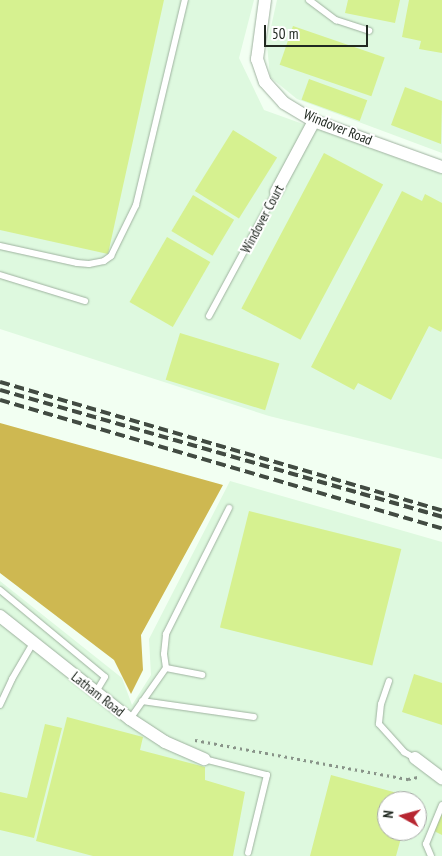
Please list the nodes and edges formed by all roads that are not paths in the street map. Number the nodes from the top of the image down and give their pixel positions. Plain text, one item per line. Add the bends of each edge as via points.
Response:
1 (185, 0) edge
2 (265, 0) edge
3 (309, 0) edge
4 (369, 31) dead end
5 (314, 121) junction
6 (442, 167) edge
7 (276, 192) joint
8 (0, 246) edge
9 (0, 275) edge
10 (85, 301) dead end
11 (209, 316) dead end
12 (229, 508) dead end
13 (0, 590) edge
14 (0, 616) edge
15 (33, 643) junction
16 (166, 668) junction
17 (202, 675) dead end
18 (389, 681) dead end
19 (96, 692) junction
20 (142, 701) junction
21 (0, 706) edge
22 (254, 717) dead end
23 (130, 719) junction
24 (415, 758) joint
25 (204, 759) joint
26 (440, 776) edge
27 (442, 805) edge
28 (248, 853) dead end
29 (431, 856) edge

1 - 8 lane via 136,205 111,256 90,264
2 - 5 street, Windover Road via 257,59 265,82 284,104
3 - 4 lane via 336,20
5 - 6 street, Windover Road
5 - 7 street, Windover Court
7 - 11 lane, Windover Court
9 - 10 lane
12 - 16 lane via 166,634
13 - 19 lane via 105,676
14 - 15 street, Latham Road
15 - 19 street, Latham Road
15 - 21 lane
16 - 17 lane
16 - 20 lane
18 - 24 lane via 381,704 379,724 404,752
19 - 23 street, Latham Road
20 - 22 lane
20 - 23 lane
23 - 25 street, Latham Road via 164,742
24 - 26 street
25 - 28 lane via 267,775
27 - 29 lane via 426,844

